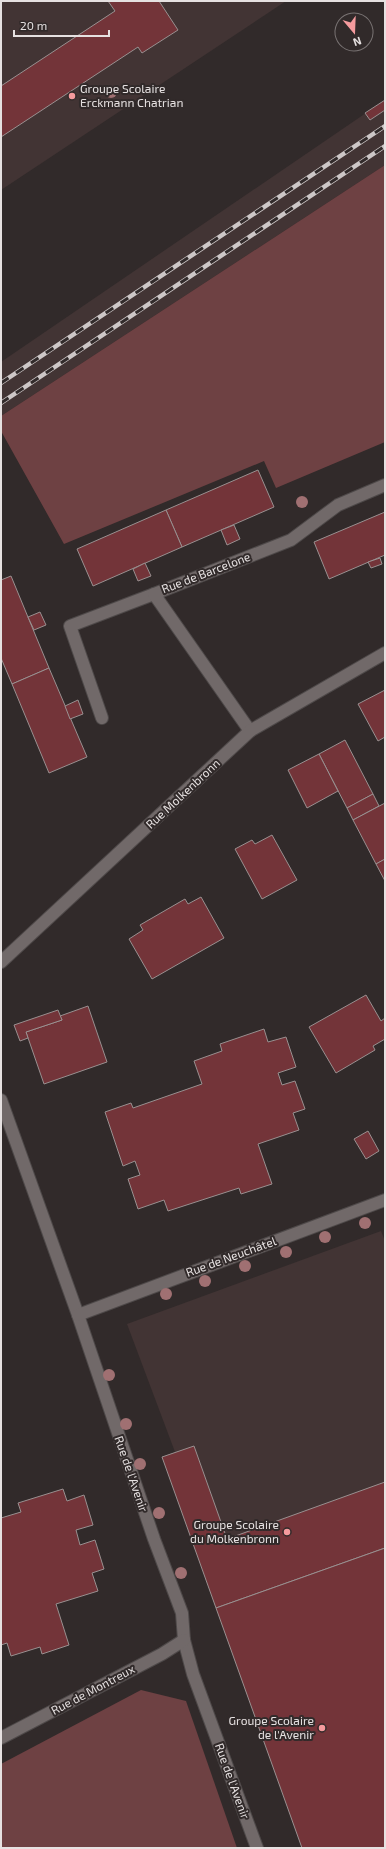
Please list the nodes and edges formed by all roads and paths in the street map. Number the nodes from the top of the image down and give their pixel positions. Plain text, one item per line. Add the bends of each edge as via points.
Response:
1 (385, 485) edge
2 (154, 594) junction
3 (385, 653) edge
4 (102, 718) dead end
5 (250, 731) junction
6 (1, 962) edge
7 (1, 1100) edge
8 (385, 1200) edge
9 (78, 1315) junction
10 (184, 1640) junction
11 (1, 1738) edge
12 (257, 1848) edge

1 - 2 street, Rue de Barcelone via 338,505 291,540
2 - 4 street via 70,626
2 - 5 street, Rue de Barcelone
3 - 5 street, Rue Molkenbronn
5 - 6 street, Rue Molkenbronn
7 - 9 street, Rue de l'Avenir
8 - 9 street, Rue de Neuchâtel
9 - 10 street, Rue de l'Avenir via 154,1539 182,1612
10 - 11 street, Rue de Montreux
10 - 12 street, Rue de l'Avenir via 193,1674

